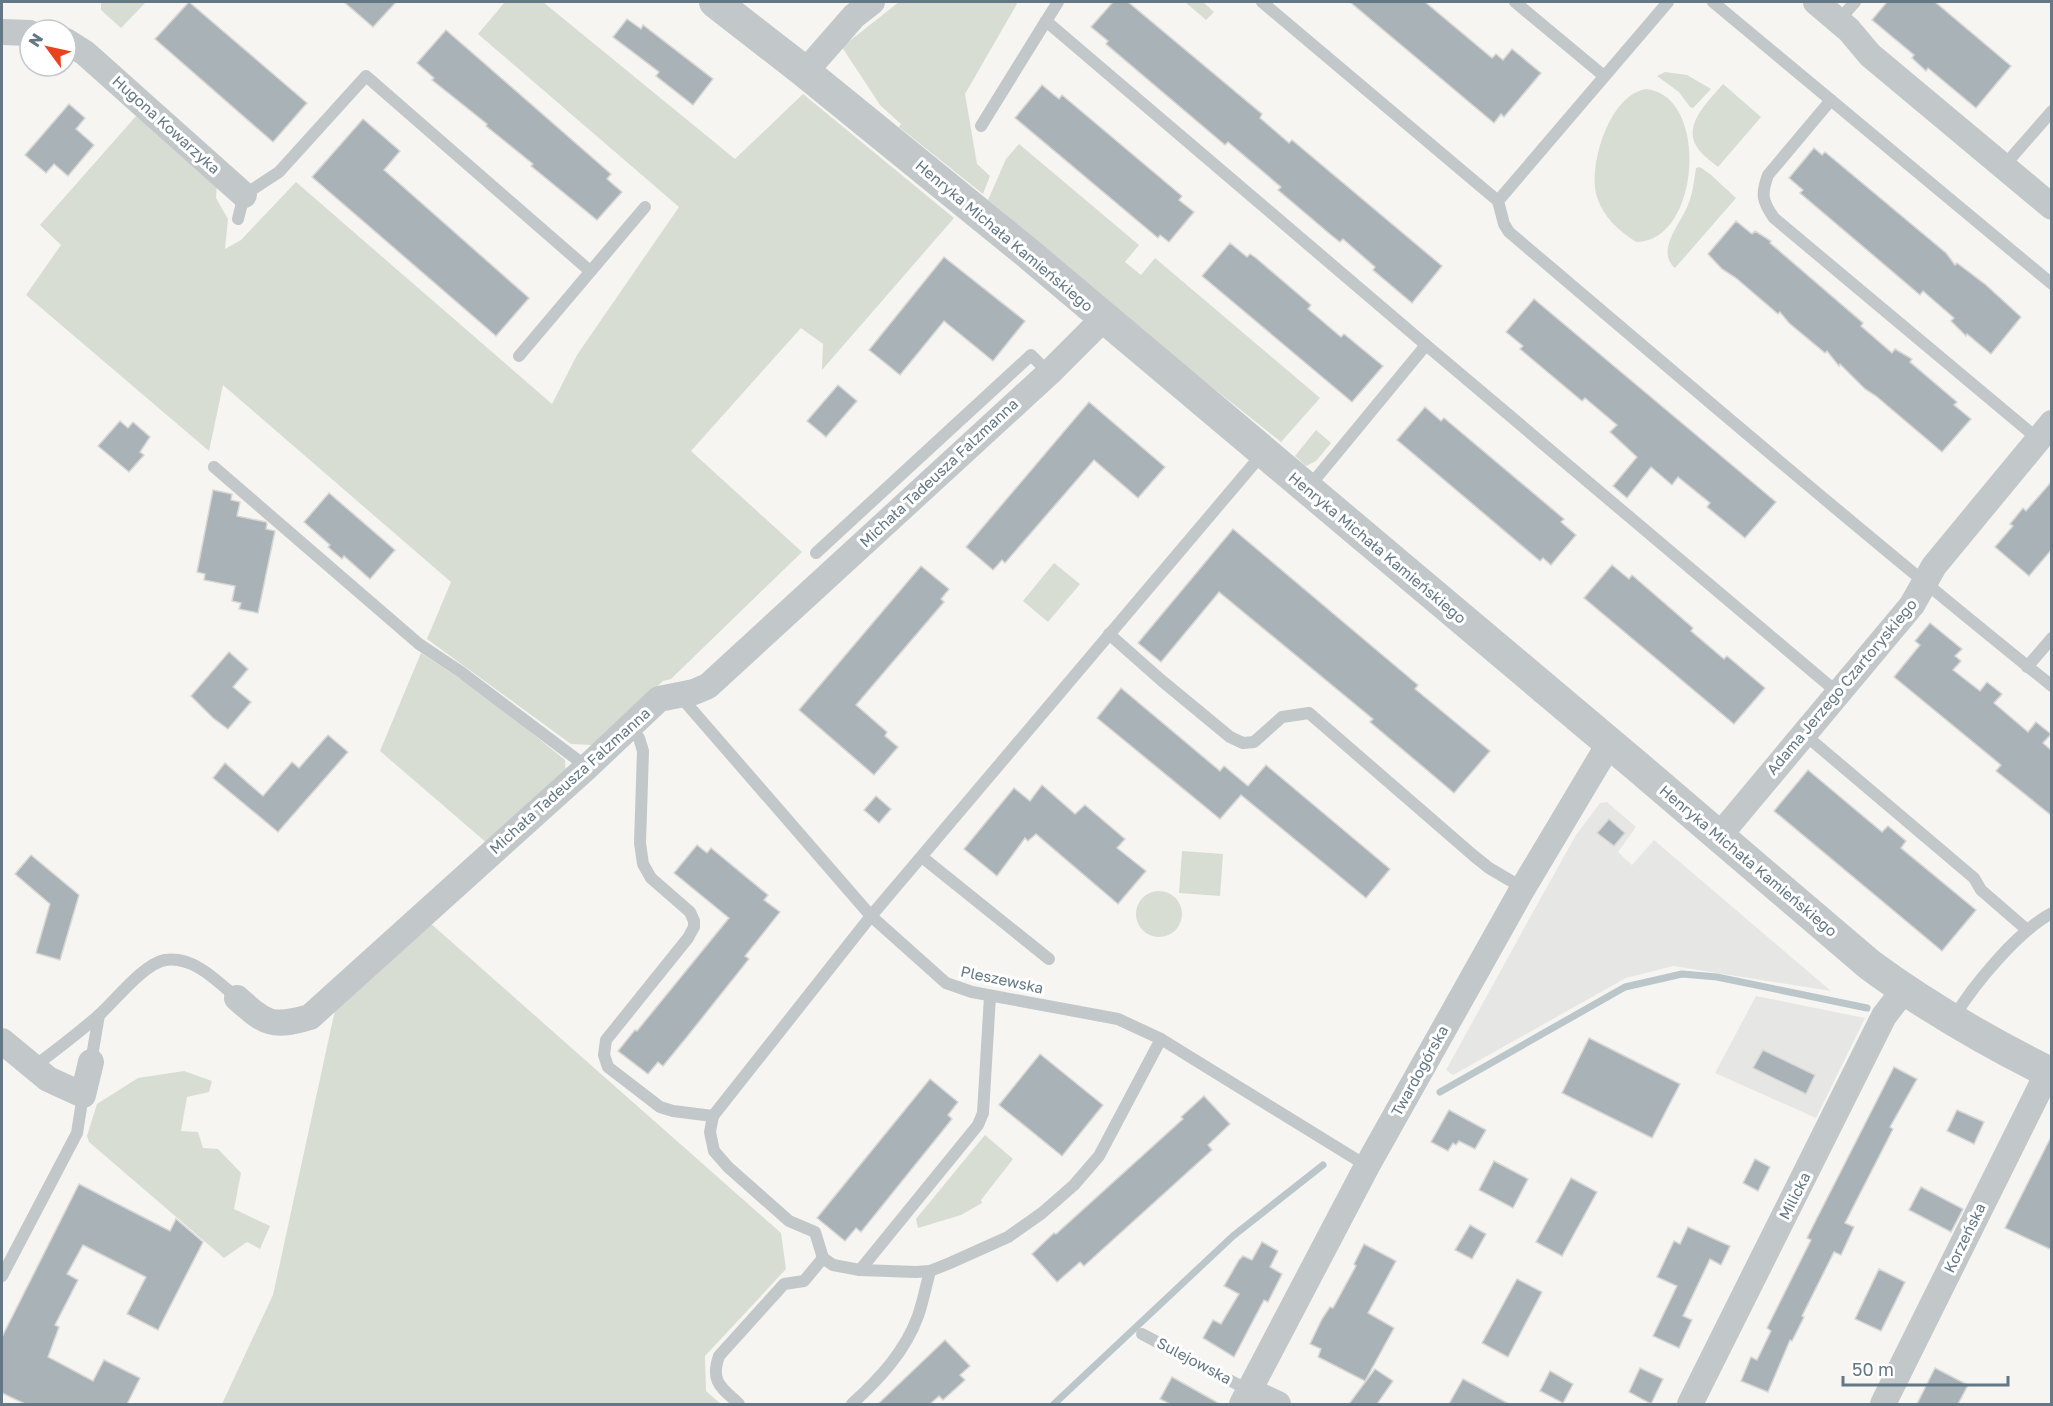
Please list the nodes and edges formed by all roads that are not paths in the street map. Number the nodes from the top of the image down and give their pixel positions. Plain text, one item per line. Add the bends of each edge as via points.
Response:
1 (715, 2) edge
2 (872, 2) edge
3 (1058, 2) edge
4 (1262, 2) edge
5 (1515, 2) edge
6 (1668, 2) edge
7 (1713, 2) edge
8 (1816, 2) edge
9 (1847, 11) edge
10 (1046, 21) junction
11 (2, 33) edge
12 (18, 33) edge
13 (78, 49) edge
14 (805, 72) junction
15 (1604, 76) junction
16 (1831, 100) junction
17 (2052, 111) edge
18 (981, 126) dead end
19 (2003, 167) junction
20 (244, 195) junction
21 (1498, 201) junction
22 (645, 207) dead end
23 (2052, 207) edge
24 (238, 219) dead end
25 (590, 271) junction
26 (2052, 284) edge
27 (1104, 318) junction
28 (1426, 345) junction
29 (519, 356) dead end
30 (1049, 373) junction
31 (2045, 431) edge
32 (1263, 453) junction
33 (214, 467) dead end
34 (1307, 489) junction
35 (816, 553) dead end
36 (1925, 584) junction
37 (1110, 634) junction
38 (2052, 638) edge
39 (2027, 667) junction
40 (2052, 686) edge
41 (1838, 693) junction
42 (680, 696) junction
43 (629, 727) junction
44 (1804, 734) junction
45 (1610, 744) junction
46 (587, 767) junction
47 (1719, 836) junction
48 (922, 857) junction
49 (1523, 888) junction
50 (2052, 913) edge
51 (871, 915) junction
52 (2026, 929) junction
53 (1049, 959) dead end
54 (1904, 990) junction
55 (990, 996) junction
56 (237, 998) joint
57 (99, 1015) junction
58 (1952, 1020) junction
59 (1161, 1039) junction
60 (2, 1041) edge
61 (91, 1062) joint
62 (32, 1068) junction
63 (2050, 1073) edge
64 (83, 1095) junction
65 (713, 1116) junction
66 (1367, 1166) junction
67 (823, 1258) junction
68 (860, 1270) junction
69 (930, 1271) junction
70 (2, 1276) edge
71 (1142, 1334) dead end
72 (1246, 1398) edge
73 (739, 1404) edge
74 (852, 1404) edge
75 (1278, 1404) edge
76 (1690, 1404) edge
77 (1883, 1404) edge

1 - 14 street, Henryka Michała Kamieńskiego
2 - 14 street via 854,16
3 - 10 lane
4 - 21 lane
5 - 15 lane
6 - 15 lane
7 - 16 lane
8 - 9 street
9 - 19 street via 1870,55
10 - 18 lane
10 - 28 lane
11 - 12 street
13 - 20 street, Hugona Kowarzyka
14 - 27 street, Henryka Michała Kamieńskiego
15 - 21 lane
16 - 26 lane
16 - 31 lane via 1768,175 1763,189 1765,205 1774,218
17 - 19 lane
19 - 23 street
20 - 24 lane
20 - 25 lane via 279,172 366,76
21 - 36 lane via 1509,232
22 - 25 lane
25 - 29 lane
27 - 30 street, Michała Tadeusza Falzmanna
27 - 32 street, Henryka Michała Kamieńskiego
28 - 34 lane
28 - 41 lane
30 - 35 lane via 1031,355
30 - 42 street, Michała Tadeusza Falzmanna via 708,686
31 - 36 street, Adama Jerzego Czartoryskiego via 1934,566
32 - 34 street, Henryka Michała Kamieńskiego
32 - 37 lane
33 - 46 lane via 419,644
34 - 45 street, Henryka Michała Kamieńskiego
36 - 39 lane
36 - 41 street, Adama Jerzego Czartoryskiego
37 - 48 lane
37 - 49 lane via 1230,737 1243,743 1254,742 1282,717 1309,713 1474,856
38 - 39 lane
39 - 40 lane
41 - 44 street, Adama Jerzego Czartoryskiego
42 - 43 street, Michała Tadeusza Falzmanna via 659,699
42 - 51 lane, Pleszewska
43 - 46 street, Michała Tadeusza Falzmanna
43 - 65 lane via 639,738 643,751 643,864 651,878 690,912 694,927 606,1040 604,1055 609,1067 660,1107
44 - 47 street, Adama Jerzego Czartoryskiego
44 - 52 lane via 1974,878 1981,890
45 - 47 street, Henryka Michała Kamieńskiego
45 - 49 street, Twardogórska
46 - 56 street, Michała Tadeusza Falzmanna via 310,1017 284,1024 258,1017
47 - 54 street, Henryka Michała Kamieńskiego
48 - 51 lane
48 - 53 lane
49 - 66 street, Twardogórska
50 - 52 lane
51 - 55 lane, Pleszewska via 946,983
51 - 65 lane
52 - 58 lane via 1978,982
54 - 58 street, Henryka Michała Kamieńskiego
54 - 76 street, Milicka via 1884,1016
55 - 59 lane, Pleszewska via 1118,1019
55 - 68 lane via 983,1113 978,1125
56 - 57 lane, Michała Tadeusza Falzmanna via 203,969 165,960 152,965
57 - 61 lane
57 - 62 lane, Michała Tadeusza Falzmanna
58 - 63 street, Henryka Michała Kamieńskiego
59 - 66 lane, Pleszewska
59 - 69 lane via 1099,1156 1074,1185 1008,1237
60 - 62 street
61 - 64 street
62 - 64 street
63 - 77 street, Korzeńska
64 - 70 lane via 77,1133
65 - 67 lane via 710,1132 714,1151 789,1221 814,1232
66 - 72 street, Twardogórska
67 - 68 lane via 833,1265
67 - 73 lane via 804,1281 784,1284 719,1356 714,1368 716,1379
68 - 69 lane
69 - 74 lane via 918,1317 898,1355 882,1377
71 - 72 lane, Sulejowska
72 - 75 street, Sulejowska

